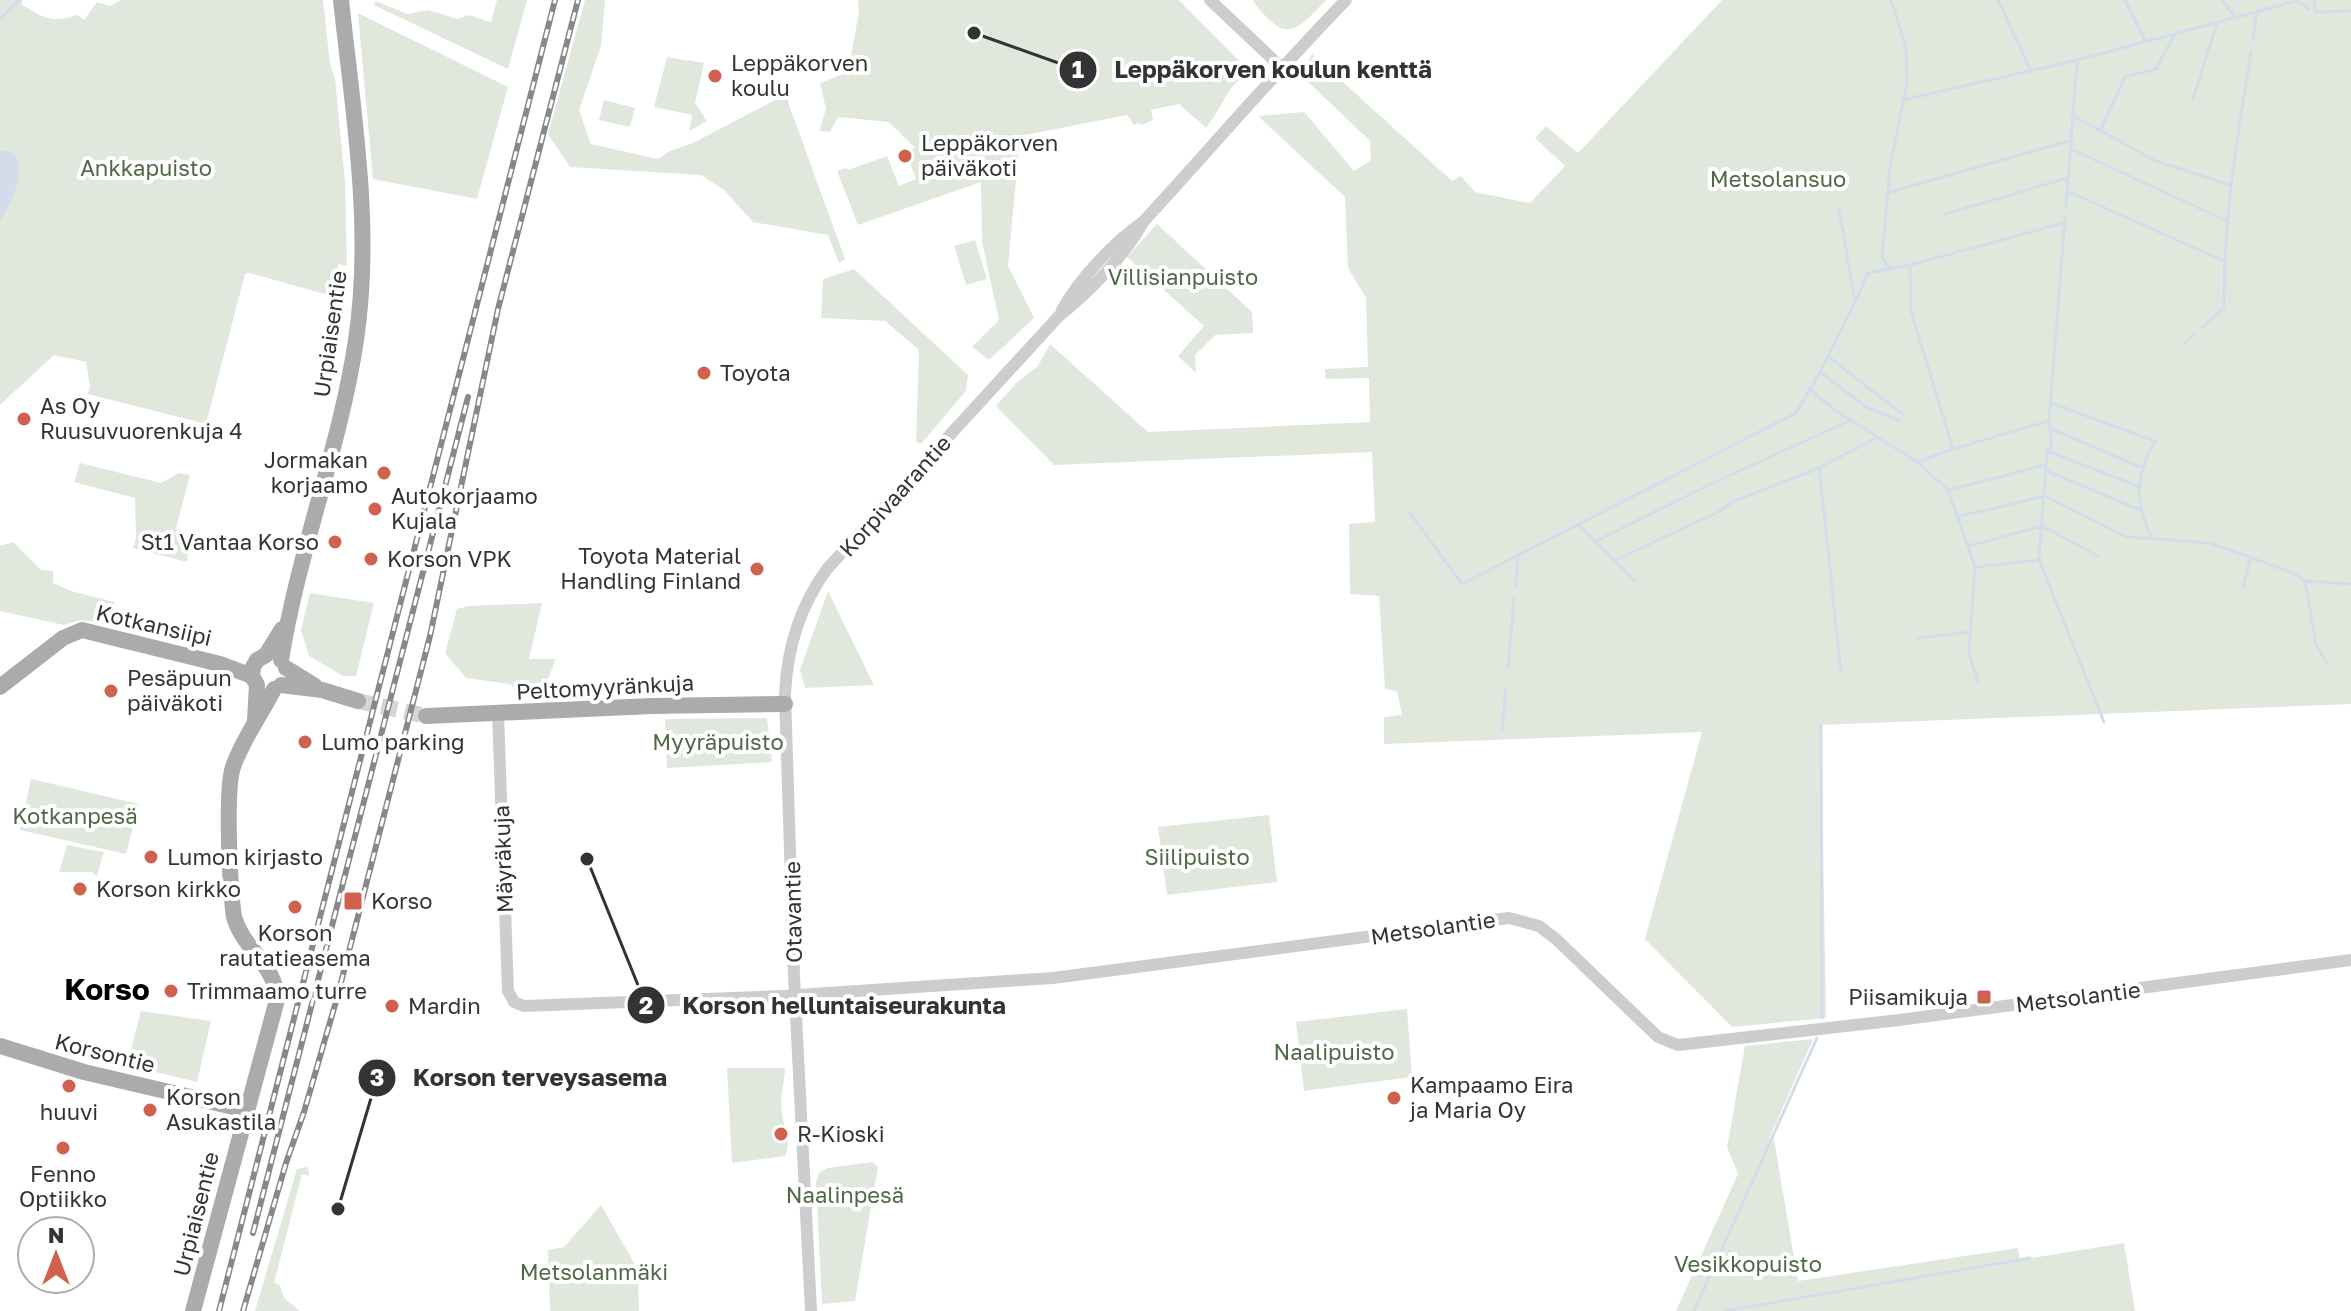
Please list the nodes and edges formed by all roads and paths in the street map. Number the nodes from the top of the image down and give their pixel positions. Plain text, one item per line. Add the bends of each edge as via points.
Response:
1 (341, 0) edge
2 (1210, 0) edge
3 (1346, 0) edge
4 (1282, 68) junction
5 (269, 672) junction
6 (0, 687) edge
7 (358, 701) tunnel mouth
8 (785, 704) junction
9 (498, 714) junction
10 (426, 716) tunnel mouth
11 (2351, 960) edge
12 (795, 995) junction
13 (514, 1002) joint
14 (0, 1046) edge
15 (246, 1110) junction
16 (193, 1311) edge
17 (811, 1311) edge

1 - 5 main road, Urpiaisentie via 359,162 360,310 342,411
2 - 4 street
3 - 4 street, Korpivaarantie
4 - 8 street, Korpivaarantie via 1143,222 1135,238 814,588 790,650
5 - 6 main road, Kotkansiipi via 82,630 63,638
5 - 7 main road
5 - 15 main road, Urpiaisentie via 230,782 237,929 275,981 277,1000
8 - 9 main road, Peltomyyränkuja
8 - 12 street, Otavantie
9 - 10 main road, Peltomyyränkuja
9 - 13 street, Mäyräkuja via 508,991
11 - 12 street, Metsolantie via 1687,1045 1664,1042 1539,926 1509,918 1053,978
12 - 13 street, Metsolantie via 524,1006
12 - 17 street, Otavantie
14 - 15 main road, Korsontie via 84,1072
15 - 16 main road, Urpiaisentie

